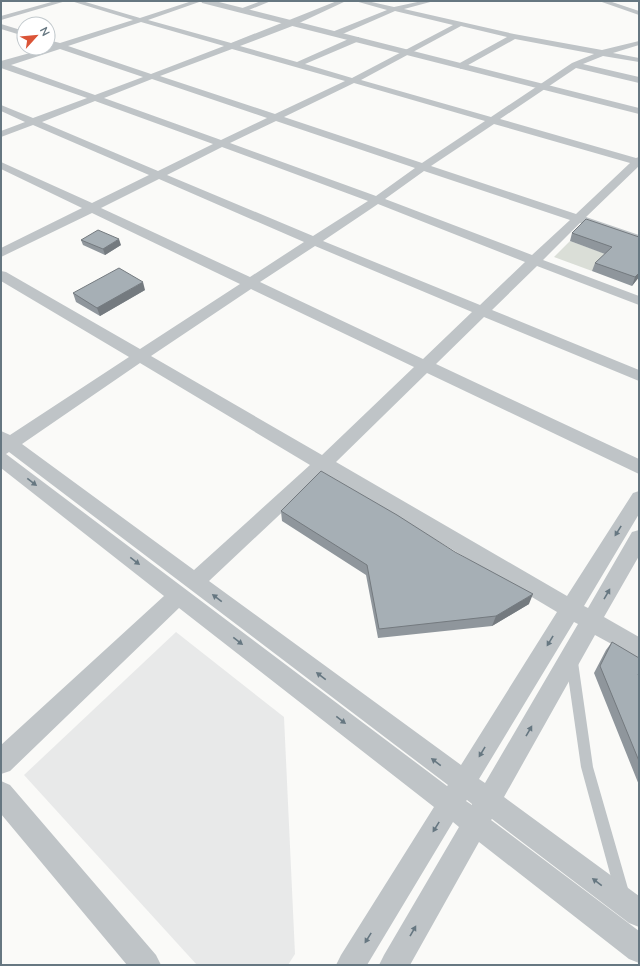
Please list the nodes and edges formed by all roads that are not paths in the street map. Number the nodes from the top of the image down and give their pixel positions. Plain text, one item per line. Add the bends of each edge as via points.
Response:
1 (63, 1) edge
2 (74, 1) edge
3 (199, 1) edge
4 (205, 1) edge
5 (268, 1) edge
6 (343, 1) edge
7 (358, 1) edge
8 (431, 1) edge
9 (602, 1) edge
10 (395, 9) junction
11 (241, 10) junction
12 (638, 12) edge
13 (1, 18) edge
14 (140, 20) junction
15 (292, 23) junction
16 (460, 24) junction
17 (1, 26) edge
18 (16, 31) edge
19 (334, 34) junction
20 (514, 36) junction
21 (356, 39) junction
22 (639, 43) edge
23 (56, 44) edge
24 (61, 46) junction
25 (231, 46) junction
26 (406, 52) junction
27 (602, 53) junction
28 (639, 60) edge
29 (2, 65) edge
30 (297, 65) junction
31 (576, 65) junction
32 (461, 66) junction
33 (153, 77) junction
34 (352, 80) junction
35 (639, 80) edge
36 (543, 87) junction
37 (96, 97) junction
38 (1, 108) edge
39 (639, 111) edge
40 (276, 118) junction
41 (494, 120) junction
42 (34, 122) junction
43 (1, 134) edge
44 (221, 144) junction
45 (638, 161) edge
46 (423, 167) junction
47 (5, 171) edge
48 (159, 175) junction
49 (377, 200) junction
50 (93, 208) junction
51 (578, 218) junction
52 (639, 239) edge
53 (313, 241) junction
54 (1, 253) edge
55 (533, 261) junction
56 (1, 275) edge
57 (250, 283) junction
58 (639, 301) edge
59 (482, 310) junction
60 (140, 356) junction
61 (425, 366) junction
62 (639, 376) edge
63 (3, 447) edge
64 (323, 464) junction
65 (639, 467) edge
66 (639, 498) edge
67 (639, 538) edge
68 (187, 588) junction
69 (569, 609) junction
70 (591, 621) junction
71 (639, 649) edge
72 (571, 657) junction
73 (1, 762) edge
74 (457, 793) junction
75 (1, 794) edge
76 (482, 812) junction
77 (632, 908) edge
78 (639, 949) edge
79 (146, 965) edge
80 (351, 965) edge
81 (394, 965) edge

1 - 13 street
2 - 14 street
3 - 14 street
4 - 11 street
5 - 11 street
6 - 15 street
7 - 10 street
8 - 10 street
9 - 12 street
10 - 16 street
10 - 19 street
11 - 15 street
14 - 24 street
14 - 25 street
15 - 19 street
15 - 25 street
16 - 20 street
16 - 26 street
17 - 18 street
19 - 21 street
20 - 27 street
20 - 32 street
21 - 26 street
21 - 30 street
22 - 27 street
23 - 24 street
24 - 29 street
24 - 33 street
25 - 30 street
25 - 33 street
26 - 32 street
26 - 34 street
27 - 28 street
27 - 31 street
29 - 37 street
30 - 34 street
31 - 35 street
31 - 36 street
32 - 36 street
33 - 37 street
33 - 40 street
34 - 40 street
34 - 41 street
36 - 39 street
36 - 41 street
37 - 42 street
37 - 44 street
38 - 42 street
40 - 44 street
40 - 46 street
41 - 45 street
41 - 46 street
42 - 43 street
42 - 48 street
44 - 48 street
44 - 49 street
45 - 51 street
46 - 49 street
46 - 51 street
47 - 50 street
48 - 50 street
48 - 53 street
49 - 53 street
49 - 55 street
50 - 54 street
50 - 57 street
51 - 52 street
51 - 55 street
53 - 57 street
53 - 59 street
55 - 58 street
55 - 59 street
56 - 60 street
57 - 60 street
57 - 61 street
59 - 61 street
59 - 62 street
60 - 63 street
60 - 64 street
61 - 64 street
61 - 65 street
63 - 68 street
64 - 68 street
64 - 69 street
66 -> 69 street
70 -> 67 street
68 - 73 street
68 - 74 street
69 - 70 street
69 -> 74 street
70 - 71 street
70 - 72 street
76 -> 72 street
72 - 77 lane via 586,767
74 - 76 street
74 -> 80 street
75 - 79 street
77 -> 76 street
76 - 78 street
81 -> 76 street

